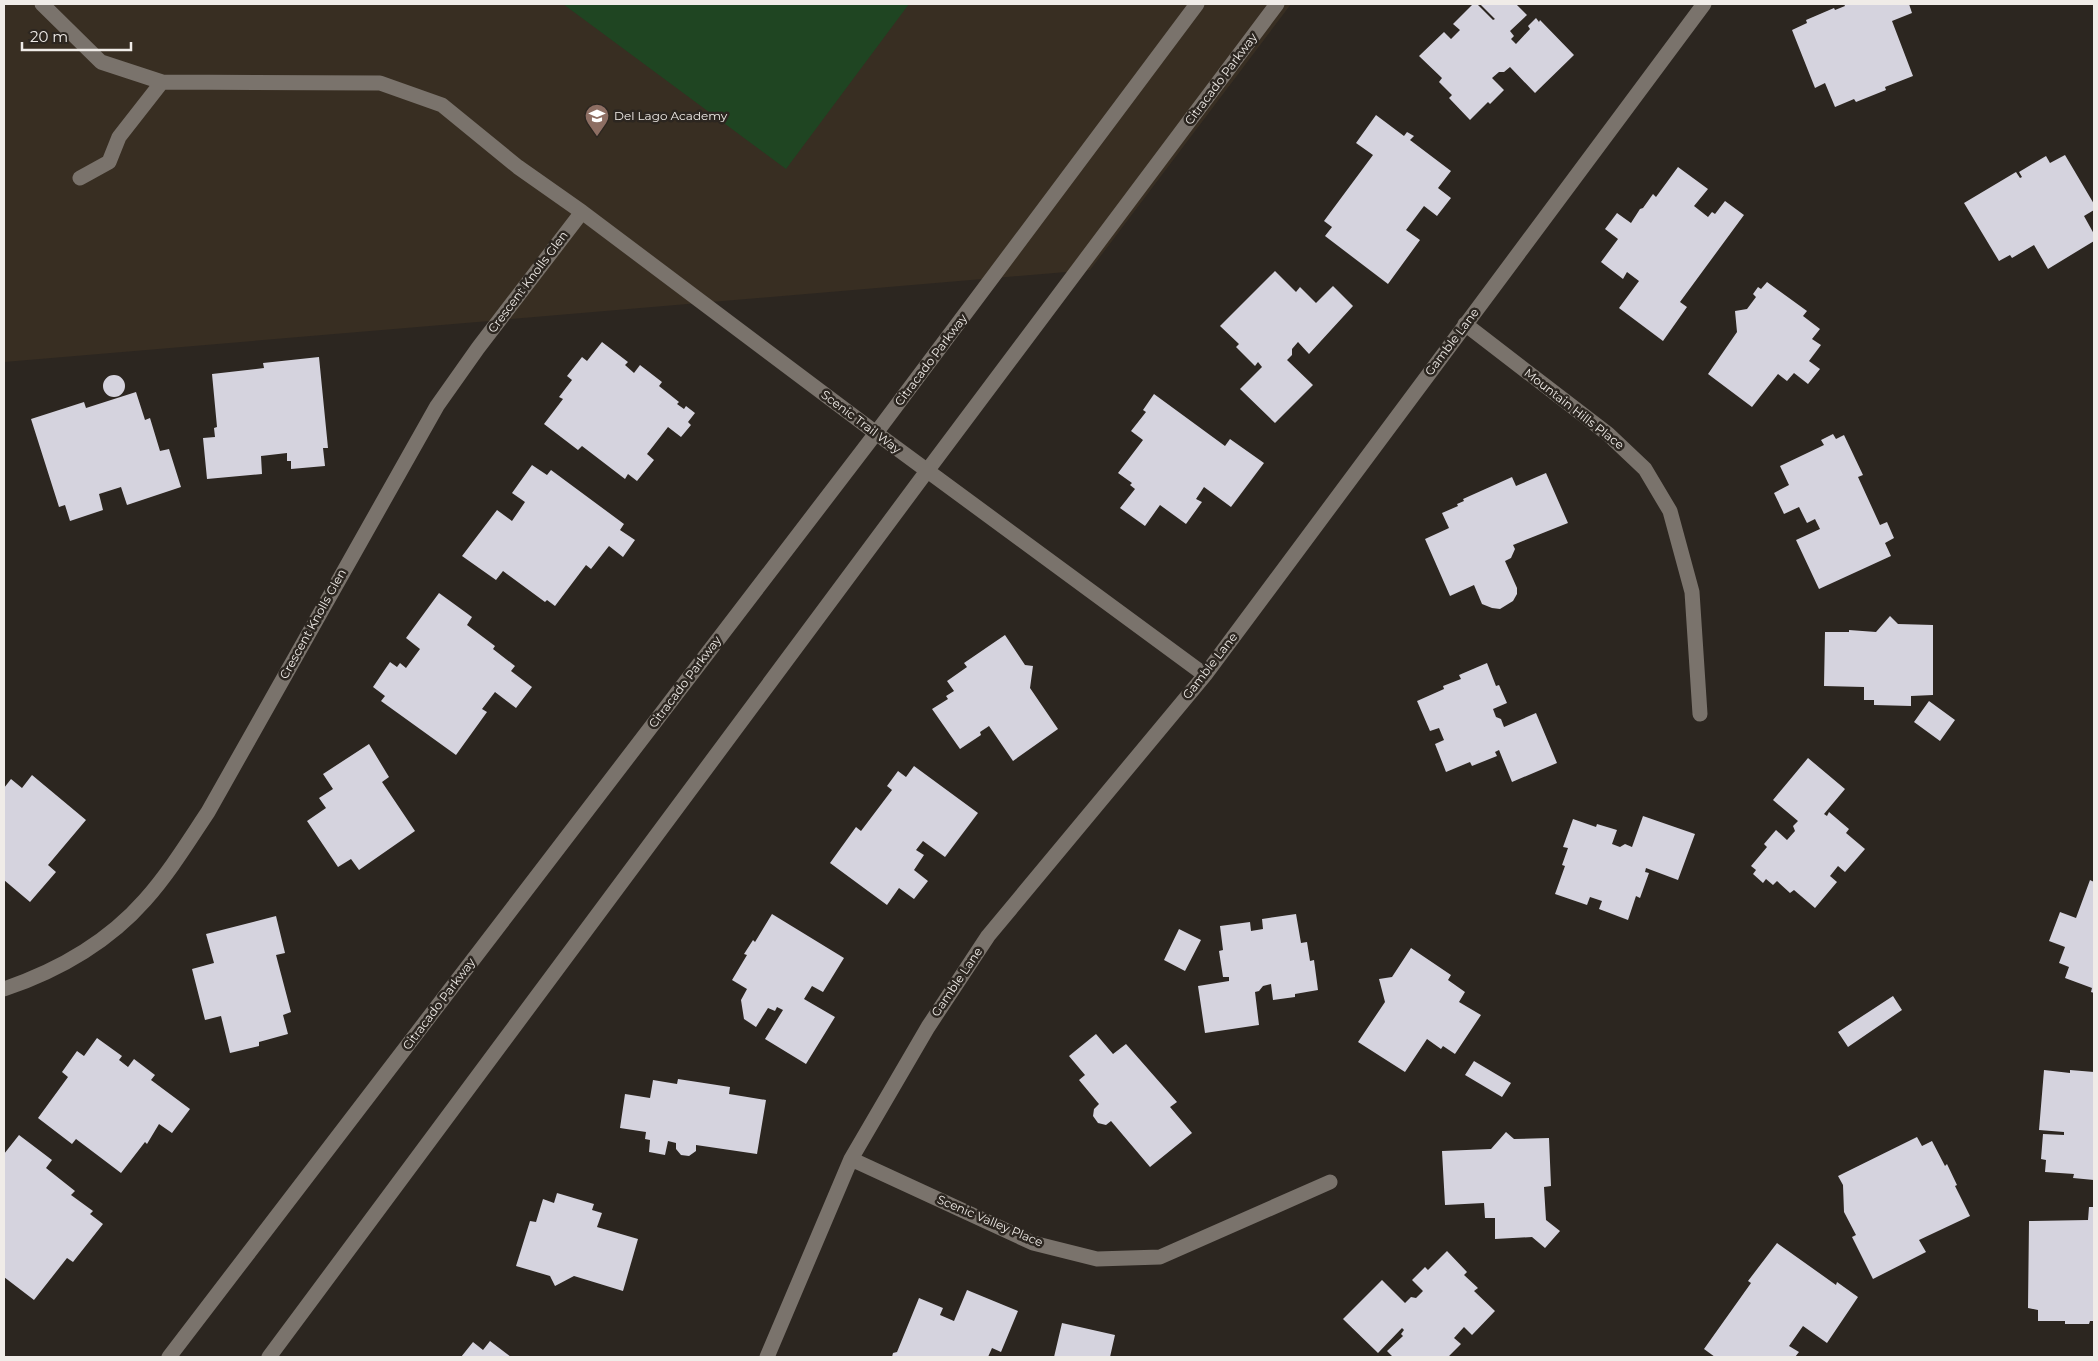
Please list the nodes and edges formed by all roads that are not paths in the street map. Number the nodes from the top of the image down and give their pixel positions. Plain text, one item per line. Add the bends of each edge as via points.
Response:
1 (42, 4) edge
2 (1197, 4) edge
3 (1277, 4) edge
4 (1704, 4) edge
5 (162, 82) junction
6 (80, 178) dead end
7 (582, 212) junction
8 (1465, 324) junction
9 (876, 433) junction
10 (927, 471) junction
11 (1205, 675) junction
12 (1700, 714) dead end
13 (4, 989) edge
14 (851, 1159) junction
15 (1330, 1182) dead end
16 (169, 1357) edge
17 (269, 1357) edge
18 (767, 1357) edge

1 - 5 street, Scenic Trail Way via 102,62
2 - 9 street, Citracado Parkway
3 - 10 street, Citracado Parkway
4 - 8 street, Gamble Lane
5 - 6 street via 119,137 109,162
5 - 7 street, Scenic Trail Way via 380,82 442,105 518,167
7 - 9 street, Scenic Trail Way
7 - 13 street, Crescent Knolls Glen via 436,406 208,812 178,858 146,900 112,932 57,968
8 - 11 street, Gamble Lane
8 - 12 street, Mountain Hills Place via 1608,434 1645,469 1670,511 1692,592
9 - 10 street, Scenic Trail Way
9 - 16 street, Citracado Parkway
10 - 11 street, Scenic Trail Way
10 - 17 street, Citracado Parkway
11 - 14 street, Gamble Lane via 988,936 928,1027
14 - 15 street, Scenic Valley Place via 1033,1242 1097,1259 1160,1257
14 - 18 street, Gamble Lane

